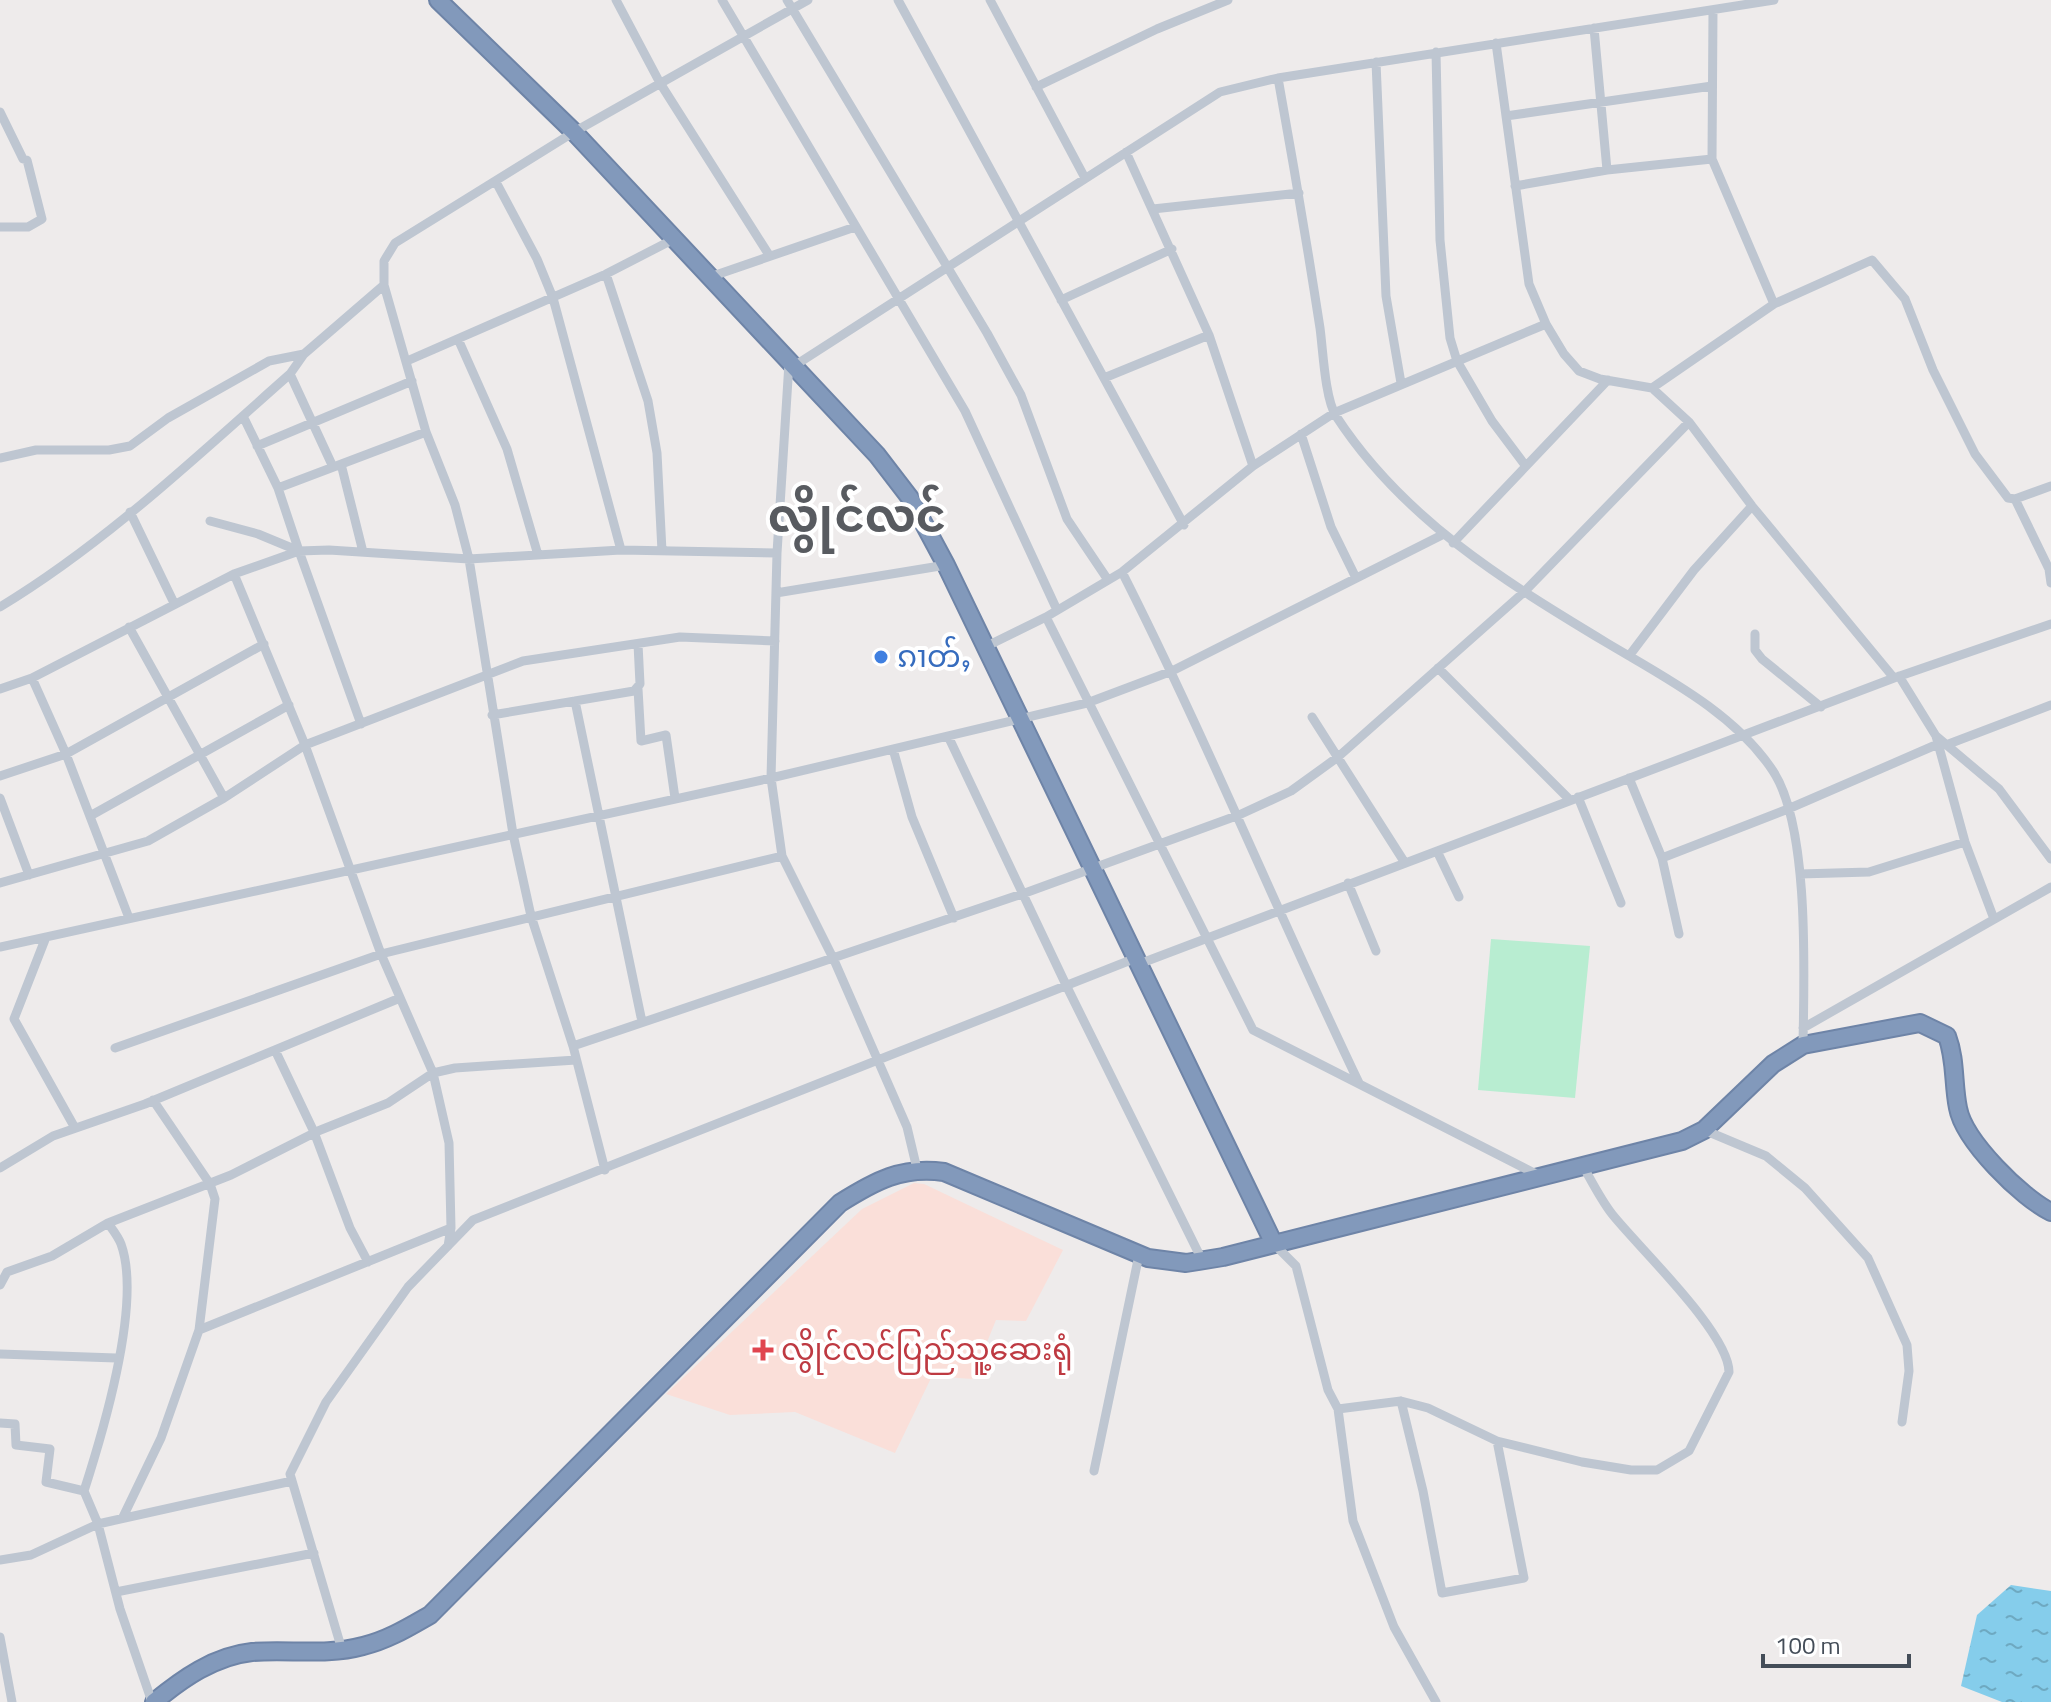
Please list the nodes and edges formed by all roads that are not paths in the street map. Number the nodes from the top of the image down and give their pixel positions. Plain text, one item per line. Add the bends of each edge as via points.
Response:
1 (438, 0) edge
2 (616, 0) edge
3 (722, 0) edge
4 (808, 0) edge
5 (898, 0) edge
6 (990, 0) edge
7 (1228, 0) edge
8 (1774, 0) edge
9 (789, 4) edge
10 (1713, 10) junction
11 (1594, 28) junction
12 (743, 35) junction
13 (1496, 43) junction
14 (1436, 52) junction
15 (1376, 62) junction
16 (1278, 78) junction
17 (660, 83) junction
18 (1712, 86) junction
19 (1036, 87) junction
20 (1601, 99) junction
21 (0, 112) edge
22 (1506, 116) junction
23 (574, 132) junction
24 (1126, 152) junction
25 (1712, 159) junction
26 (1607, 170) junction
27 (1085, 178) junction
28 (496, 182) junction
29 (1515, 186) junction
30 (1299, 193) junction
31 (1153, 209) junction
32 (1018, 222) junction
33 (0, 227) edge
34 (855, 227) junction
35 (674, 239) junction
36 (1172, 249) junction
37 (769, 255) junction
38 (946, 269) junction
39 (606, 274) junction
40 (710, 277) junction
41 (384, 285) junction
42 (553, 298) junction
43 (900, 299) junction
44 (1061, 300) junction
45 (1774, 304) junction
46 (1546, 324) junction
47 (1209, 335) junction
48 (458, 339) junction
49 (304, 354) junction
50 (407, 361) junction
51 (1457, 361) junction
52 (792, 363) junction
53 (290, 374) junction
54 (1104, 378) junction
55 (1608, 380) junction
56 (412, 381) junction
57 (1401, 383) junction
58 (1652, 388) junction
59 (1334, 413) junction
60 (243, 416) junction
61 (310, 421) junction
62 (1689, 422) junction
63 (426, 432) junction
64 (1301, 434) junction
65 (257, 446) junction
66 (0, 458) edge
67 (1525, 465) junction
68 (337, 466) junction
69 (1253, 466) junction
70 (2051, 486) edge
71 (278, 488) junction
72 (2015, 499) junction
73 (1752, 506) junction
74 (130, 512) junction
75 (210, 521) dead end
76 (1184, 525) junction
77 (1442, 535) junction
78 (1453, 543) junction
79 (621, 550) junction
80 (299, 551) junction
81 (662, 551) junction
82 (363, 552) junction
83 (777, 553) junction
84 (538, 555) junction
85 (469, 559) junction
86 (946, 565) junction
87 (1122, 572) junction
88 (234, 574) junction
89 (1356, 578) junction
90 (1108, 580) junction
91 (2051, 583) edge
92 (1524, 592) junction
93 (776, 593) junction
94 (174, 603) junction
95 (0, 607) edge
96 (1057, 610) junction
97 (1046, 617) junction
98 (2051, 624) edge
99 (129, 627) junction
100 (1755, 634) dead end
101 (775, 641) junction
102 (264, 644) junction
103 (638, 644) junction
104 (985, 647) junction
105 (1629, 656) junction
106 (1438, 668) junction
107 (1172, 671) junction
108 (485, 676) junction
109 (1897, 677) junction
110 (32, 678) junction
111 (0, 689) edge
112 (638, 689) junction
113 (169, 697) junction
114 (575, 701) junction
115 (1087, 703) junction
116 (289, 705) junction
117 (2051, 705) edge
118 (1821, 707) junction
119 (492, 715) junction
120 (1312, 717) dead end
121 (1020, 719) junction
122 (361, 724) junction
123 (948, 736) junction
124 (1743, 737) junction
125 (1940, 741) junction
126 (305, 745) junction
127 (893, 749) junction
128 (66, 754) junction
129 (198, 755) junction
130 (1338, 757) junction
131 (0, 776) edge
132 (771, 778) junction
133 (1629, 778) junction
134 (0, 798) edge
135 (224, 798) junction
136 (675, 798) junction
137 (1574, 799) junction
138 (1788, 809) junction
139 (599, 814) junction
140 (1239, 815) junction
141 (90, 816) junction
142 (513, 834) junction
143 (1965, 842) junction
144 (1159, 843) junction
145 (1437, 851) junction
146 (105, 853) junction
147 (782, 856) junction
148 (1662, 858) junction
149 (2051, 859) edge
150 (1405, 863) junction
151 (1091, 866) junction
152 (351, 872) junction
153 (1800, 874) junction
154 (29, 875) junction
155 (0, 883) edge
156 (1348, 883) junction
157 (2051, 887) edge
158 (1025, 893) junction
159 (617, 897) junction
160 (1459, 897) dead end
161 (1621, 903) dead end
162 (1276, 910) junction
163 (531, 916) junction
164 (129, 918) junction
165 (954, 918) junction
166 (1994, 919) junction
167 (1679, 934) dead end
168 (46, 937) junction
169 (1205, 937) junction
170 (0, 947) edge
171 (1376, 951) dead end
172 (381, 954) junction
173 (834, 960) junction
174 (1137, 961) junction
175 (1067, 987) junction
176 (400, 998) junction
177 (641, 1017) dead end
178 (1803, 1036) junction
179 (573, 1046) junction
180 (115, 1048) dead end
181 (275, 1050) junction
182 (576, 1060) junction
183 (878, 1060) junction
184 (433, 1073) junction
185 (1360, 1085) junction
186 (153, 1100) junction
187 (75, 1128) junction
188 (1704, 1130) junction
189 (314, 1132) junction
190 (1583, 1166) junction
191 (0, 1168) edge
192 (917, 1169) junction
193 (605, 1170) junction
194 (1541, 1177) junction
195 (210, 1184) junction
196 (2051, 1212) edge
197 (108, 1223) junction
198 (451, 1228) junction
199 (1274, 1244) junction
200 (448, 1246) junction
201 (1139, 1255) junction
202 (1202, 1260) junction
203 (368, 1262) junction
204 (0, 1285) edge
205 (199, 1330) junction
206 (0, 1354) edge
207 (116, 1358) junction
208 (1401, 1401) junction
209 (1338, 1409) junction
210 (1902, 1422) dead end
211 (0, 1423) edge
212 (1497, 1441) junction
213 (1094, 1471) dead end
214 (292, 1481) junction
215 (84, 1491) junction
216 (123, 1517) junction
217 (98, 1524) junction
218 (314, 1553) junction
219 (0, 1560) edge
220 (116, 1592) junction
221 (0, 1637) edge
222 (342, 1650) junction
223 (12, 1702) edge
224 (153, 1702) edge
225 (1436, 1702) edge

1 - 23 highway
2 - 17 street
3 - 12 street
4 - 9 street
5 - 32 street
6 - 19 street
7 - 19 street
8 - 10 street
9 - 12 street
9 - 38 street
10 - 11 street
10 - 18 street
11 - 13 street
11 - 20 street
12 - 17 street
12 - 34 street
13 - 14 street
13 - 22 street
14 - 15 street
14 - 51 street via 1442,283
15 - 16 street
15 - 57 street via 1386,296
16 - 24 street via 1220,92
16 - 30 street
17 - 23 street
17 - 37 street
18 - 20 street
18 - 25 street
19 - 27 street
20 - 22 street
20 - 26 street
21 - 33 street via 27,160 42,219 28,227
22 - 29 street
23 - 28 street
23 - 35 highway
24 - 27 street
24 - 31 street
25 - 26 street
25 - 45 street
26 - 29 street
27 - 32 street
28 - 41 street via 395,243 384,261
28 - 42 street
29 - 46 street via 1529,284
30 - 31 street
30 - 59 street
31 - 36 street
32 - 38 street
32 - 44 street
34 - 37 street
34 - 43 street
35 - 39 street
35 - 40 highway
36 - 44 street
36 - 47 street
37 - 40 street
38 - 43 street
38 - 90 street via 1021,395 1067,519
39 - 42 street
39 - 81 street via 648,401 657,453
40 - 52 highway
41 - 49 street
41 - 50 street
42 - 48 street
42 - 79 street
43 - 52 street
43 - 96 street via 965,411
44 - 54 street
45 - 58 street
45 - 72 street via 1872,260 1905,299 1975,454 2008,498
46 - 51 street
46 - 55 street via 1579,371
47 - 54 street
47 - 69 street
48 - 50 street
48 - 84 street via 507,449
49 - 53 street
49 - 66 street via 269,361 168,418 130,446 36,450
50 - 56 street
51 - 57 street
51 - 67 street
52 - 83 street
52 - 86 highway via 910,498
53 - 60 street
53 - 61 street
54 - 76 street
55 - 58 street
55 - 67 street
56 - 61 street
56 - 63 street
57 - 59 street
58 - 62 street
59 - 64 street
59 - 77 street via 1380,477
60 - 65 street
60 - 74 street
61 - 65 street
61 - 68 street
62 - 73 street
62 - 92 street
63 - 68 street
63 - 85 street via 455,505
64 - 69 street
64 - 89 street via 1331,527
65 - 71 street
67 - 78 street
68 - 71 street
68 - 82 street
69 - 76 street
70 - 72 street
71 - 80 street
72 - 91 street
73 - 105 street via 1694,570
73 - 109 street
74 - 94 street
74 - 95 street
75 - 80 street
76 - 87 street
77 - 78 street
77 - 89 street
78 - 92 street
79 - 81 street
79 - 84 street
80 - 82 street
80 - 88 street
80 - 122 street
81 - 83 street
82 - 85 street
83 - 93 street
84 - 85 street
85 - 108 street
86 - 93 street
86 - 104 highway
87 - 90 street
87 - 107 street
88 - 94 street
88 - 102 street
89 - 107 street
90 - 96 street
92 - 105 street
92 - 106 street
93 - 101 street
94 - 99 street
96 - 97 street
97 - 104 street
97 - 115 street
98 - 109 street
99 - 110 street
99 - 113 street
100 - 118 street via 1755,650 1762,659
101 - 103 street via 680,637
101 - 132 street
102 - 113 street
102 - 116 street
103 - 108 street via 523,661
103 - 112 street
104 - 121 highway
105 - 124 street via 1684,689
106 - 130 street
106 - 137 street
107 - 115 street
107 - 140 street
108 - 119 street
108 - 122 street
109 - 118 street
109 - 125 street
110 - 111 street
110 - 128 street
112 - 114 street
112 - 136 street via 641,741 666,735
113 - 128 street
113 - 129 street
114 - 119 street
114 - 139 street
115 - 121 street
115 - 144 street
116 - 126 street
116 - 129 street
117 - 125 street
118 - 124 street
119 - 142 street
120 - 130 street
121 - 123 street
121 - 151 highway
122 - 126 street
123 - 127 street
123 - 158 street
124 - 133 street
124 - 138 street via 1774,772
125 - 138 street
125 - 143 street
125 - 149 street via 1999,789
126 - 135 street
126 - 152 street
127 - 132 street
127 - 165 street via 912,817
128 - 131 street
128 - 141 street
129 - 135 street
129 - 141 street
130 - 140 street via 1291,791
130 - 150 street
132 - 136 street
132 - 147 street
133 - 137 street
133 - 148 street
134 - 154 street
135 - 146 street via 148,841
136 - 139 street
137 - 145 street
137 - 161 street
138 - 148 street
138 - 153 street
139 - 142 street
139 - 159 street
140 - 144 street
140 - 162 street
141 - 146 street
142 - 152 street
142 - 163 street
143 - 153 street via 1869,872
143 - 166 street
144 - 151 street
144 - 169 street
145 - 150 street
145 - 160 street
146 - 154 street
146 - 164 street
147 - 159 street
147 - 173 street
148 - 167 street
150 - 156 street
151 - 158 street
151 - 174 highway
152 - 164 street
152 - 172 street
153 - 178 street
154 - 155 street
156 - 162 street
156 - 171 street
157 - 166 street
158 - 165 street
158 - 175 street
159 - 163 street
159 - 177 street
162 - 169 street
162 - 185 street
163 - 172 street
163 - 179 street
164 - 168 street
165 - 173 street
166 - 178 street
168 - 170 street
168 - 187 street via 14,1019
169 - 174 street
169 - 185 street via 1253,1030
172 - 176 street
172 - 180 street
173 - 179 street
173 - 183 street
174 - 175 street
174 - 199 highway
175 - 183 street
175 - 202 street
176 - 181 street
176 - 184 street
178 - 188 highway
178 - 196 highway via 1907,1024 1937,1028 1954,1054 1963,1124 2022,1194
179 - 182 street
181 - 186 street
181 - 189 street
182 - 184 street
182 - 193 street
183 - 192 street via 907,1127
183 - 193 street
184 - 189 street via 388,1103
184 - 198 street via 449,1143
185 - 194 street
186 - 187 street
186 - 195 street
187 - 191 street
188 - 190 highway via 1682,1141
188 - 210 street via 1766,1156 1805,1188 1868,1258 1907,1345
189 - 195 street
189 - 203 street
190 - 194 highway
190 - 212 street via 1610,1211 1717,1338 1729,1372 1689,1451 1657,1470 1582,1462
192 - 201 highway via 944,1172
192 - 222 highway via 890,1175 840,1203 430,1615 394,1636
193 - 200 street via 473,1220
194 - 199 highway
195 - 197 street
195 - 205 street via 215,1199
197 - 204 street via 52,1256 7,1272
197 - 207 street via 121,1244 128,1298
198 - 200 street
198 - 203 street
199 - 202 highway
199 - 209 street via 1296,1266 1328,1390
200 - 214 street via 408,1287 326,1402 290,1474
201 - 202 highway via 1165,1262
201 - 213 street
203 - 205 street
205 - 216 street via 161,1438
206 - 207 street
207 - 215 street via 102,1434
208 - 209 street
208 - 212 street
208 - 212 street via 1442,1593 1524,1578
209 - 225 street via 1353,1521 1394,1627
211 - 215 street via 15,1424 16,1445 50,1449 46,1482
214 - 216 street
214 - 218 street
215 - 217 street
216 - 217 street
217 - 219 street via 31,1555
217 - 220 street
218 - 220 street
218 - 222 street
220 - 224 street
221 - 223 street
222 - 224 highway via 250,1652 214,1661

